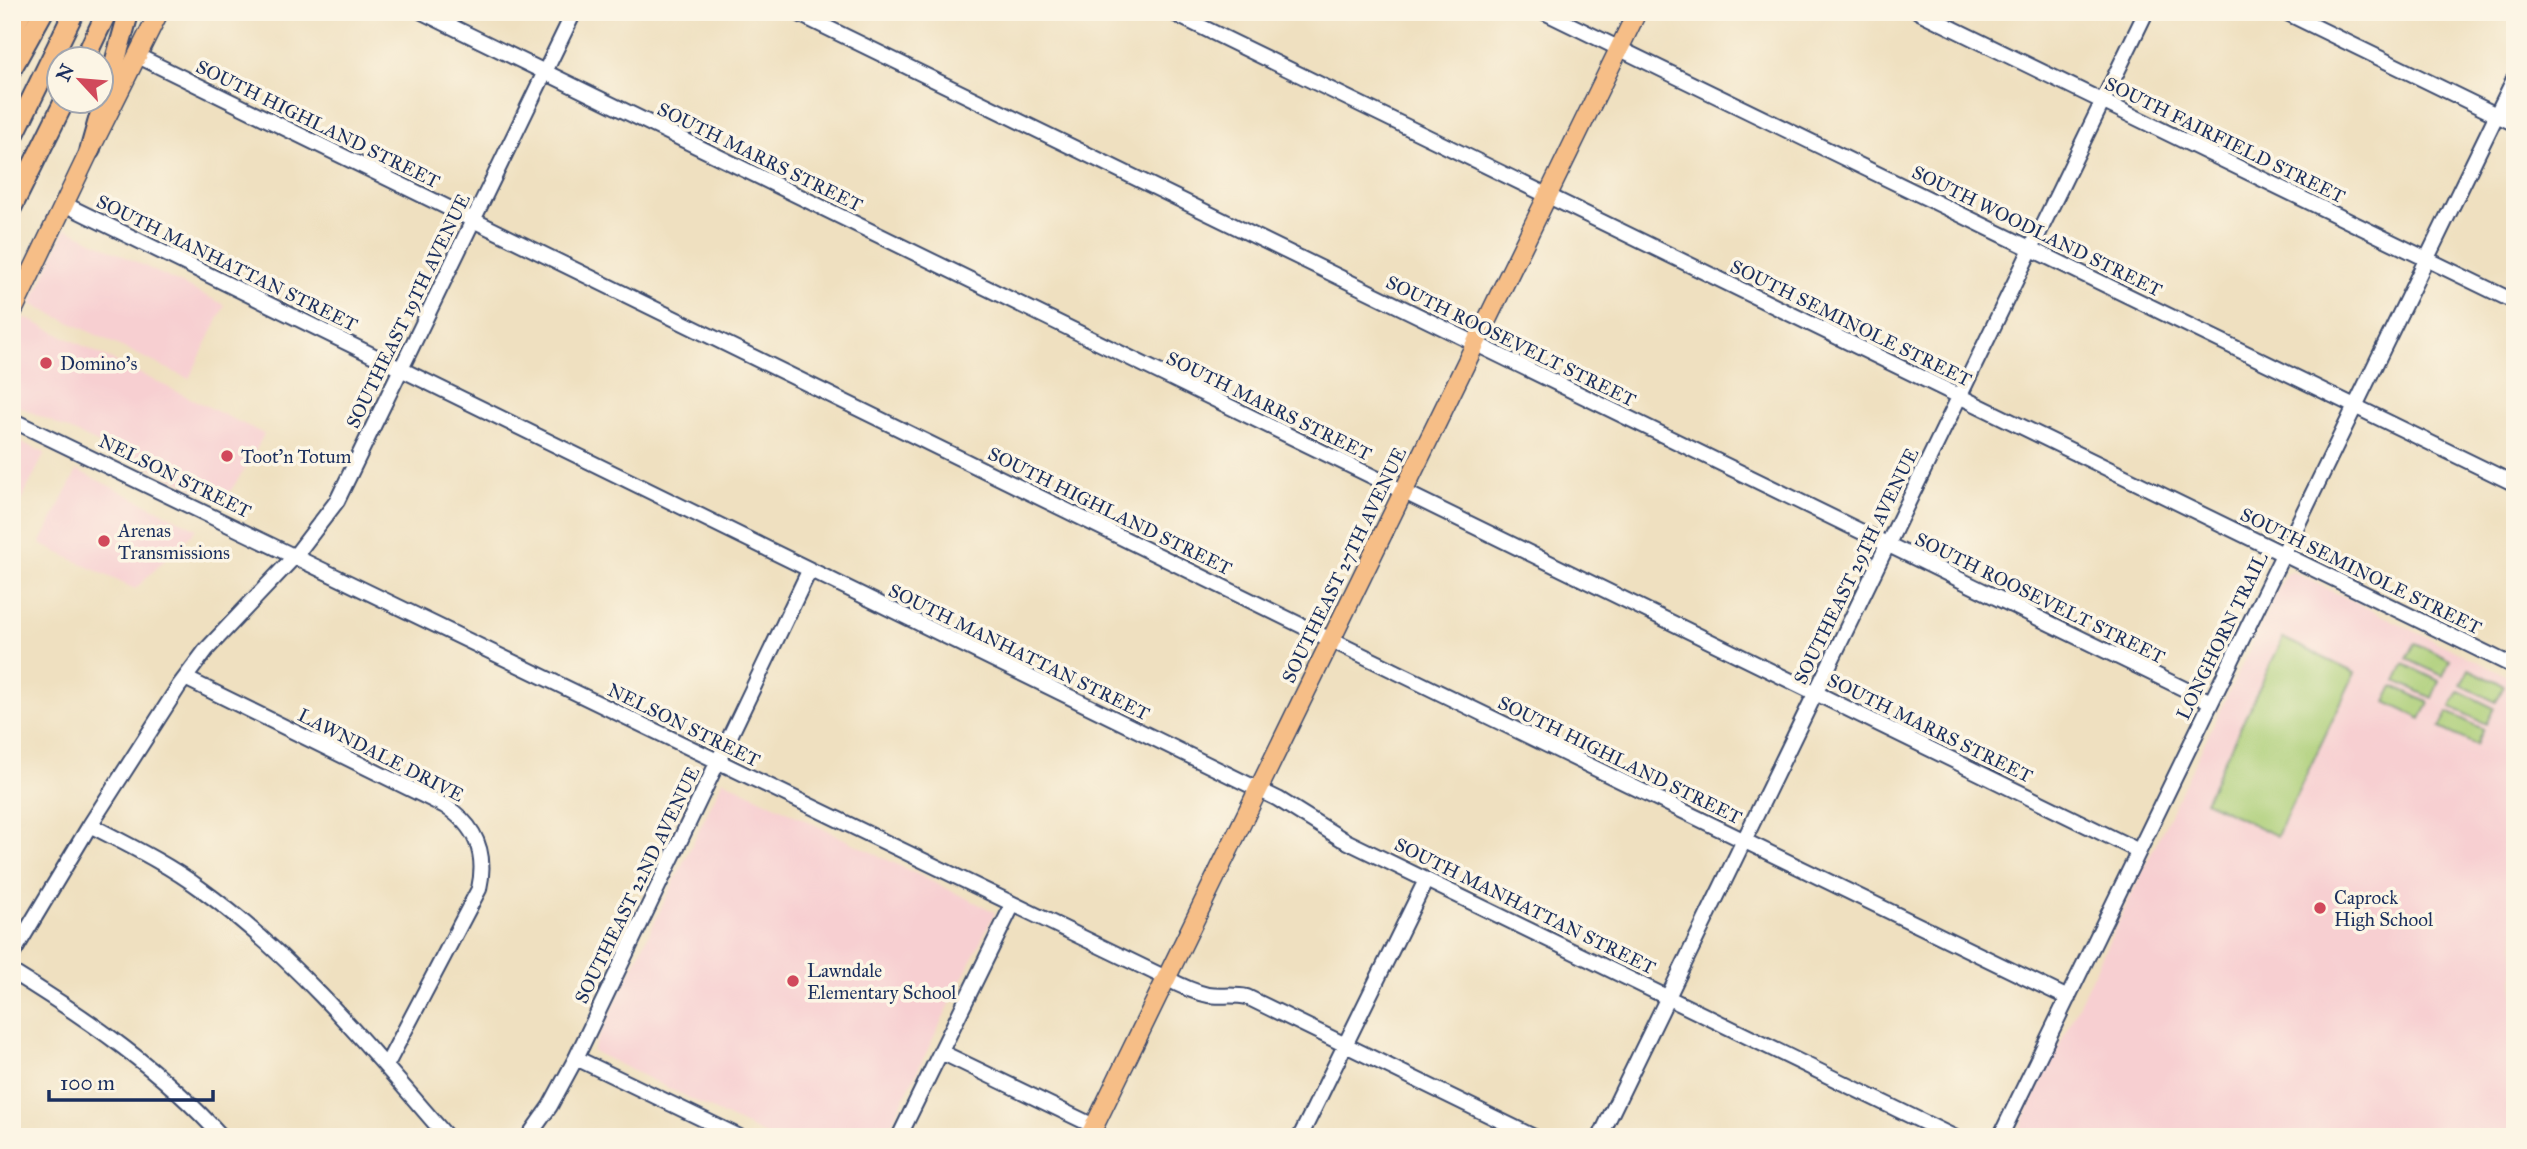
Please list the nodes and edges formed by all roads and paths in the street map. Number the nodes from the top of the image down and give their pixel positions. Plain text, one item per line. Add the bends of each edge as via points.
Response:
1 (43, 12) edge
2 (74, 12) edge
3 (107, 12) edge
4 (129, 12) edge
5 (159, 12) edge
6 (422, 12) edge
7 (574, 12) edge
8 (795, 12) edge
9 (1171, 12) edge
10 (1544, 12) edge
11 (1637, 12) edge
12 (1919, 12) edge
13 (2146, 12) edge
14 (2285, 12) edge
15 (91, 46) edge
16 (1619, 49) junction
17 (138, 56) junction
18 (12, 68) edge
19 (545, 73) junction
20 (2515, 77) edge
21 (2103, 102) junction
22 (2496, 115) junction
23 (57, 116) edge
24 (2515, 124) edge
25 (12, 139) edge
26 (89, 150) junction
27 (1547, 196) junction
28 (64, 204) junction
29 (12, 207) edge
30 (473, 221) junction
31 (2031, 250) junction
32 (2426, 259) junction
33 (2515, 302) edge
34 (12, 313) edge
35 (1475, 345) junction
36 (400, 370) junction
37 (1959, 397) junction
38 (2355, 407) junction
39 (12, 420) edge
40 (2515, 484) edge
41 (1402, 493) junction
42 (1887, 545) junction
43 (2283, 554) junction
44 (295, 556) junction
45 (809, 571) junction
46 (1331, 640) junction
47 (2515, 667) edge
48 (185, 678) junction
49 (1815, 694) junction
50 (2211, 702) junction
51 (717, 762) junction
52 (1258, 790) junction
53 (90, 825) junction
54 (1744, 841) junction
55 (2139, 851) junction
56 (1426, 880) junction
57 (1013, 905) junction
58 (12, 955) edge
59 (12, 972) edge
60 (1166, 978) junction
61 (1668, 997) junction
62 (2067, 998) junction
63 (1345, 1046) junction
64 (941, 1052) junction
65 (576, 1058) junction
66 (386, 1066) junction
67 (1091, 1132) edge
68 (222, 1137) edge
69 (447, 1137) edge
70 (528, 1137) edge
71 (740, 1137) edge
72 (899, 1137) edge
73 (1300, 1137) edge
74 (1534, 1137) edge
75 (1600, 1137) edge
76 (1954, 1137) edge
77 (2000, 1137) edge

1 - 18 highway
2 - 25 highway
3 - 15 highway
4 - 26 highway
5 - 17 main road
6 - 19 street, SOUTH MARRS STREET
7 - 19 street, SOUTHEAST 19TH AVENUE
8 - 35 street, SOUTH ROOSEVELT STREET
9 - 27 street, SOUTH SEMINOLE STREET
10 - 16 street, SOUTH WOODLAND STREET
11 - 16 main road, SOUTHEAST 27TH AVENUE
12 - 21 street, SOUTH FAIRFIELD STREET
13 - 21 street, SOUTHEAST 29TH AVENUE
14 - 22 street
16 - 27 main road, SOUTHEAST 27TH AVENUE
16 - 31 street, SOUTH WOODLAND STREET
17 - 26 main road
17 - 30 street, SOUTH HIGHLAND STREET
19 - 30 street, SOUTHEAST 19TH AVENUE
19 - 41 street, SOUTH MARRS STREET
20 - 22 street, LONGHORN TRAIL
21 - 31 street, SOUTHEAST 29TH AVENUE
21 - 32 street, SOUTH FAIRFIELD STREET
22 - 24 street
22 - 32 street, LONGHORN TRAIL
23 - 29 highway
26 - 28 main road
27 - 35 main road, SOUTHEAST 27TH AVENUE
27 - 37 street, SOUTH SEMINOLE STREET
28 - 34 main road
28 - 36 street, SOUTH MANHATTAN STREET
30 - 36 street, SOUTHEAST 19TH AVENUE
30 - 46 street, SOUTH HIGHLAND STREET
31 - 37 street, SOUTHEAST 29TH AVENUE
31 - 38 street, SOUTH WOODLAND STREET
32 - 33 street, SOUTH FAIRFIELD STREET
32 - 38 street, LONGHORN TRAIL
35 - 41 main road, SOUTHEAST 27TH AVENUE
35 - 42 street, SOUTH ROOSEVELT STREET
36 - 44 street, SOUTHEAST 19TH AVENUE via 337,500
36 - 45 street, SOUTH MANHATTAN STREET
37 - 42 street, SOUTHEAST 29TH AVENUE
37 - 43 street, SOUTH SEMINOLE STREET
38 - 40 street, SOUTH WOODLAND STREET
38 - 43 street, LONGHORN TRAIL
39 - 44 street, NELSON STREET
41 - 46 main road, SOUTHEAST 27TH AVENUE
41 - 49 street, SOUTH MARRS STREET
42 - 49 street, SOUTHEAST 29TH AVENUE
42 - 50 street, SOUTH ROOSEVELT STREET
43 - 47 street, SOUTH SEMINOLE STREET
43 - 50 street, LONGHORN TRAIL
44 - 48 street, SOUTHEAST 19TH AVENUE
44 - 51 street, NELSON STREET
45 - 51 street, SOUTHEAST 22ND AVENUE
45 - 52 street, SOUTH MANHATTAN STREET
46 - 52 main road, SOUTHEAST 27TH AVENUE
46 - 54 street, SOUTH HIGHLAND STREET
48 - 53 street, SOUTHEAST 19TH AVENUE
48 - 66 street, LAWNDALE DRIVE via 445,806 464,820 478,841 482,857 479,889
49 - 54 street, SOUTHEAST 29TH AVENUE
49 - 55 street, SOUTH MARRS STREET
50 - 55 street, LONGHORN TRAIL
51 - 57 street, NELSON STREET
51 - 65 street, SOUTHEAST 22ND AVENUE
52 - 56 street, SOUTH MANHATTAN STREET via 1342,839
52 - 60 main road, SOUTHEAST 27TH AVENUE
53 - 58 street, SOUTHEAST 19TH AVENUE
53 - 66 street via 155,858 243,921
54 - 61 street, SOUTHEAST 29TH AVENUE
54 - 62 street, SOUTH HIGHLAND STREET
55 - 62 street, LONGHORN TRAIL
56 - 61 street, SOUTH MANHATTAN STREET
56 - 63 street
57 - 60 street, NELSON STREET
57 - 64 street
59 - 68 street via 78,1012 115,1041
60 - 63 street, NELSON STREET via 1192,991 1247,998
60 - 67 main road, SOUTHEAST 27TH AVENUE
61 - 75 street, SOUTHEAST 29TH AVENUE
61 - 76 street, SOUTH MANHATTAN STREET
62 - 77 street, LONGHORN TRAIL
63 - 73 street
63 - 74 street, NELSON STREET
64 - 67 street
64 - 72 street
65 - 70 street, SOUTHEAST 22ND AVENUE
65 - 71 street
66 - 69 street

